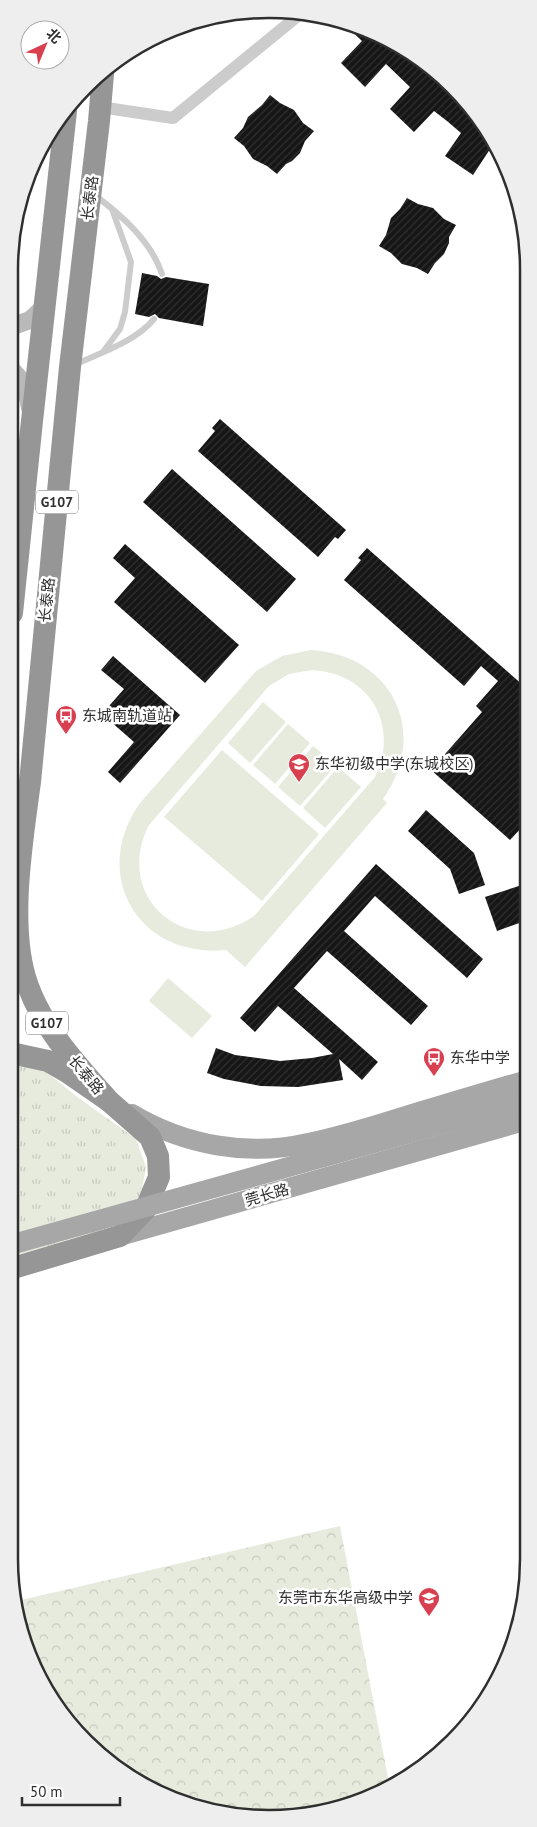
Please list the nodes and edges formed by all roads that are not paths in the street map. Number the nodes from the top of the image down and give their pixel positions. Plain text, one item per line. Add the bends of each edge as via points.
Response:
1 (294, 19) edge
2 (102, 81) edge
3 (100, 107) junction
4 (65, 122) edge
5 (91, 192) junction
6 (112, 209) junction
7 (162, 274) dead end
8 (44, 307) junction
9 (154, 320) dead end
10 (18, 324) edge
11 (103, 352) junction
12 (70, 367) junction
13 (18, 376) edge
14 (32, 421) junction
15 (18, 555) edge
16 (18, 1054) edge
17 (520, 1082) edge
18 (109, 1101) junction
19 (520, 1102) edge
20 (520, 1122) edge
21 (120, 1236) junction
22 (18, 1243) edge
23 (18, 1266) edge

1 - 3 street via 172,118
2 - 3 highway, 长泰路 / G107
3 - 5 highway, 长泰路 / G107
4 - 8 highway, G107
5 - 6 lane
5 - 12 highway, 长泰路 / G107
6 - 7 lane via 138,233
6 - 11 lane via 131,262 126,312 120,328
8 - 10 street via 30,320
8 - 14 highway, G107
9 - 11 lane via 146,330
11 - 12 lane
12 - 18 highway, 长泰路 / G107 via 22,842 18,914 20,949 28,986 62,1045
13 - 14 street via 28,397
14 - 15 highway, G107
16 - 18 highway via 48,1061
17 - 18 main road via 307,1144 264,1149 196,1142 141,1120
18 - 21 highway, G107 via 150,1138 158,1156 160,1177 145,1210
19 - 22 main road, 莞长路, bridge
20 - 21 main road, 莞长路
21 - 23 highway, 莞长路 / G107

